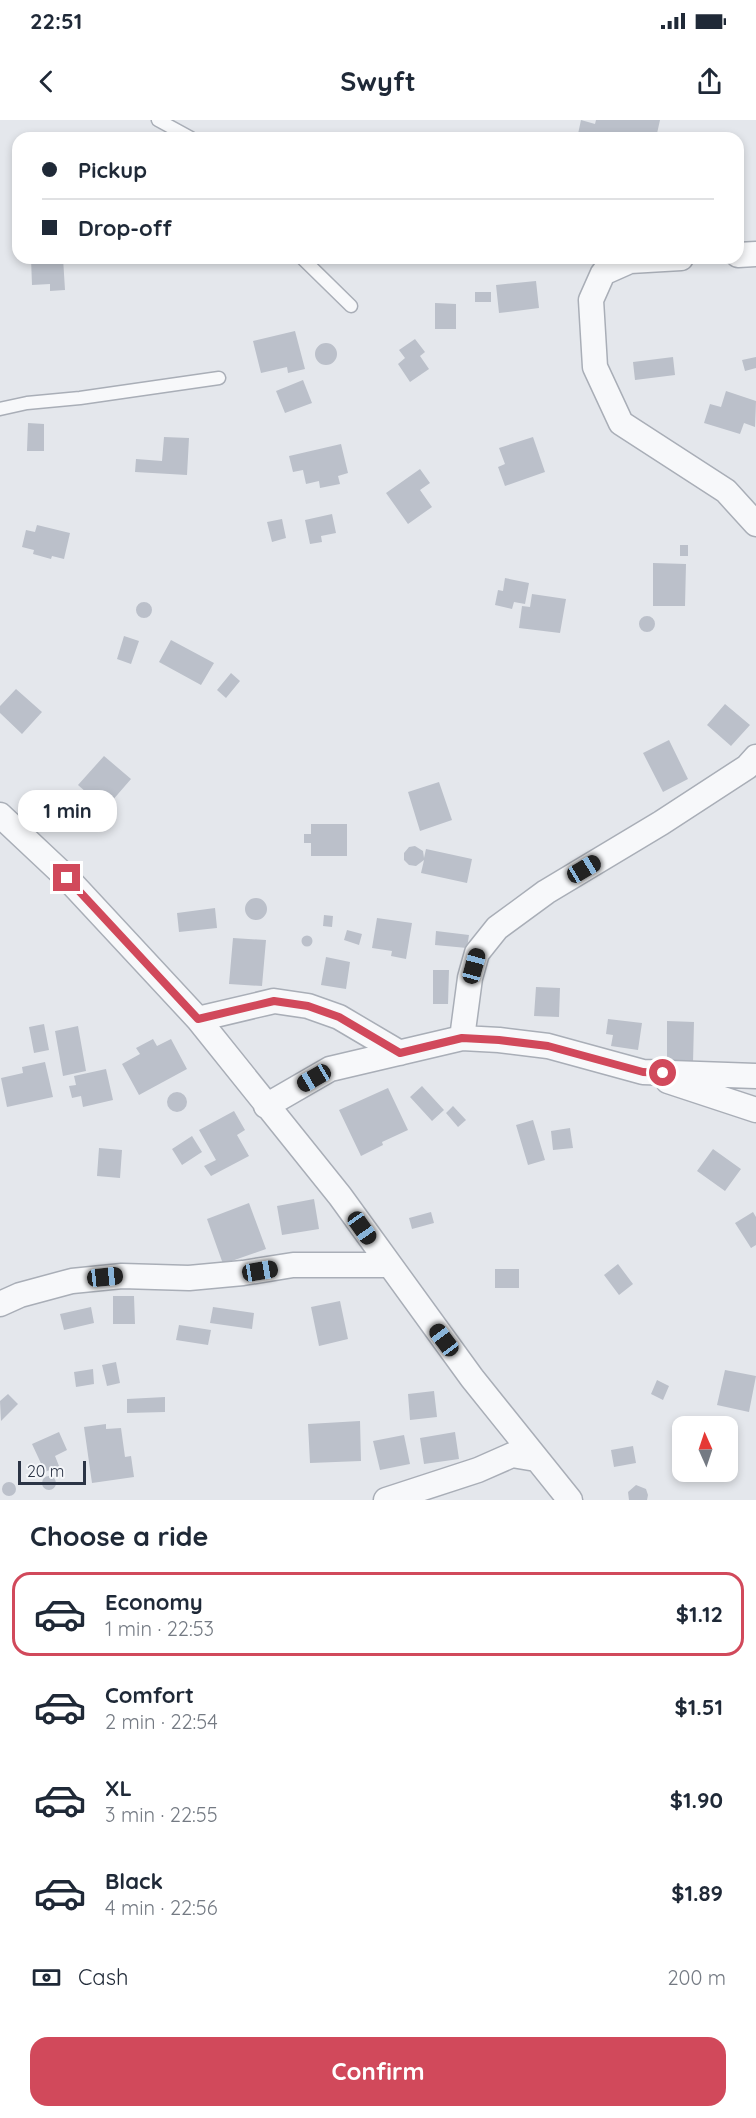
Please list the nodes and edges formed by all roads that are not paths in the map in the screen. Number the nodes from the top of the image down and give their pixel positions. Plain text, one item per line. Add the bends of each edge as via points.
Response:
1 (158, 120) edge
2 (179, 132) edge
3 (308, 264) edge
4 (623, 264) edge
5 (351, 306) dead end
6 (219, 378) dead end
7 (0, 409) edge
8 (756, 524) edge
9 (756, 756) edge
10 (6, 828) edge
11 (198, 1019) junction
12 (462, 1038) junction
13 (400, 1053) junction
14 (643, 1072) junction
15 (756, 1076) edge
16 (266, 1106) junction
17 (756, 1110) edge
18 (388, 1265) junction
19 (0, 1304) edge
20 (536, 1459) junction
21 (397, 1498) edge
22 (570, 1500) edge

1 - 2 lane
3 - 5 lane
4 - 8 street via 603,273 591,300 595,367 621,423 726,491
6 - 7 lane
9 - 12 street via 747,767 546,892 497,928 477,953
10 - 11 street via 67,878
11 - 13 street via 274,1001 308,1006 339,1017
11 - 16 street
12 - 13 street
12 - 14 street via 548,1046
13 - 16 street via 330,1069
14 - 15 street
14 - 17 street
16 - 18 street via 340,1197
18 - 19 street via 293,1265 189,1278 122,1276 72,1281
18 - 20 street
20 - 21 street via 512,1455
20 - 22 street

